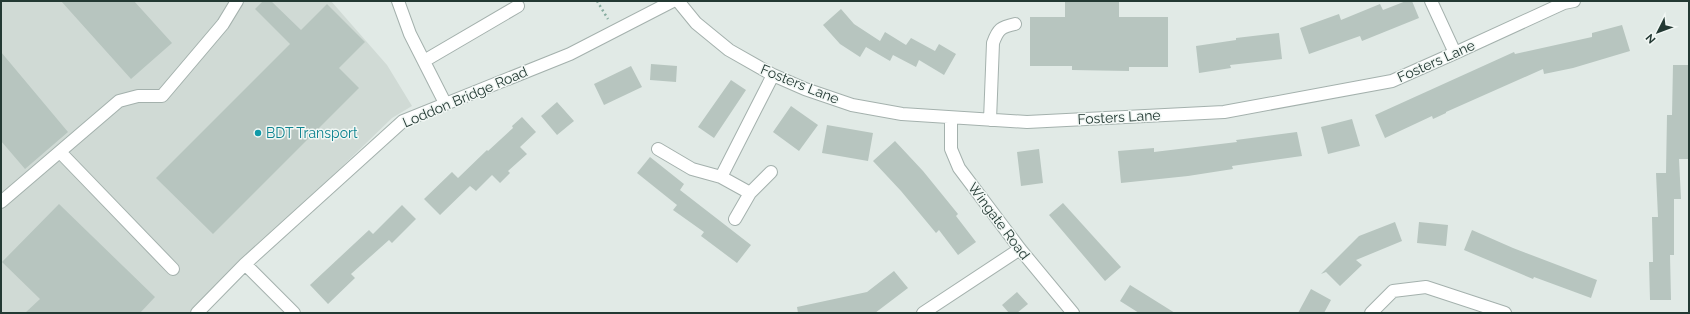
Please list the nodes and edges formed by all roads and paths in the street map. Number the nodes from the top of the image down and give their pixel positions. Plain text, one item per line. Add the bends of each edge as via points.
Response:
1 (237, 1) edge
2 (398, 1) edge
3 (597, 1) edge
4 (673, 1) edge
5 (678, 1) edge
6 (1431, 1) edge
7 (1574, 1) edge
8 (518, 6) dead end
9 (1015, 24) dead end
10 (615, 31) junction
11 (1456, 53) junction
12 (424, 61) junction
13 (773, 75) junction
14 (445, 103) junction
15 (951, 118) junction
16 (990, 120) junction
17 (658, 149) dead end
18 (60, 152) junction
19 (770, 172) dead end
20 (721, 177) junction
21 (750, 193) junction
22 (1, 202) edge
23 (736, 219) dead end
24 (1020, 249) junction
25 (245, 264) junction
26 (173, 269) dead end
27 (197, 313) edge
28 (294, 313) edge
29 (923, 313) edge
30 (1073, 313) edge
31 (1371, 313) edge
32 (1504, 313) edge

1 - 18 street via 223,24 162,96 138,96 119,101
2 - 12 street via 410,34
3 - 10 path
4 - 10 street, Loddon Bridge Road
5 - 13 street, Fosters Lane via 707,33 729,50
6 - 11 street
7 - 11 street, Fosters Lane via 1564,3
8 - 12 street
9 - 16 street via 1003,27 996,33 993,43
10 - 14 street, Loddon Bridge Road via 570,54
11 - 16 street, Fosters Lane via 1392,81 1224,112 1026,122
12 - 14 street
13 - 15 street, Fosters Lane via 852,105 902,114
13 - 20 street
14 - 25 street, Loddon Bridge Road via 403,120
15 - 16 street, Fosters Lane
15 - 24 street, Wingate Road via 950,149 959,168
17 - 20 street via 692,169
18 - 22 street
18 - 26 street
19 - 21 street
20 - 21 street
21 - 23 street
24 - 29 street
24 - 30 street, Wingate Road
25 - 27 street, Loddon Bridge Road
25 - 28 street
31 - 32 street via 1393,291 1426,287

